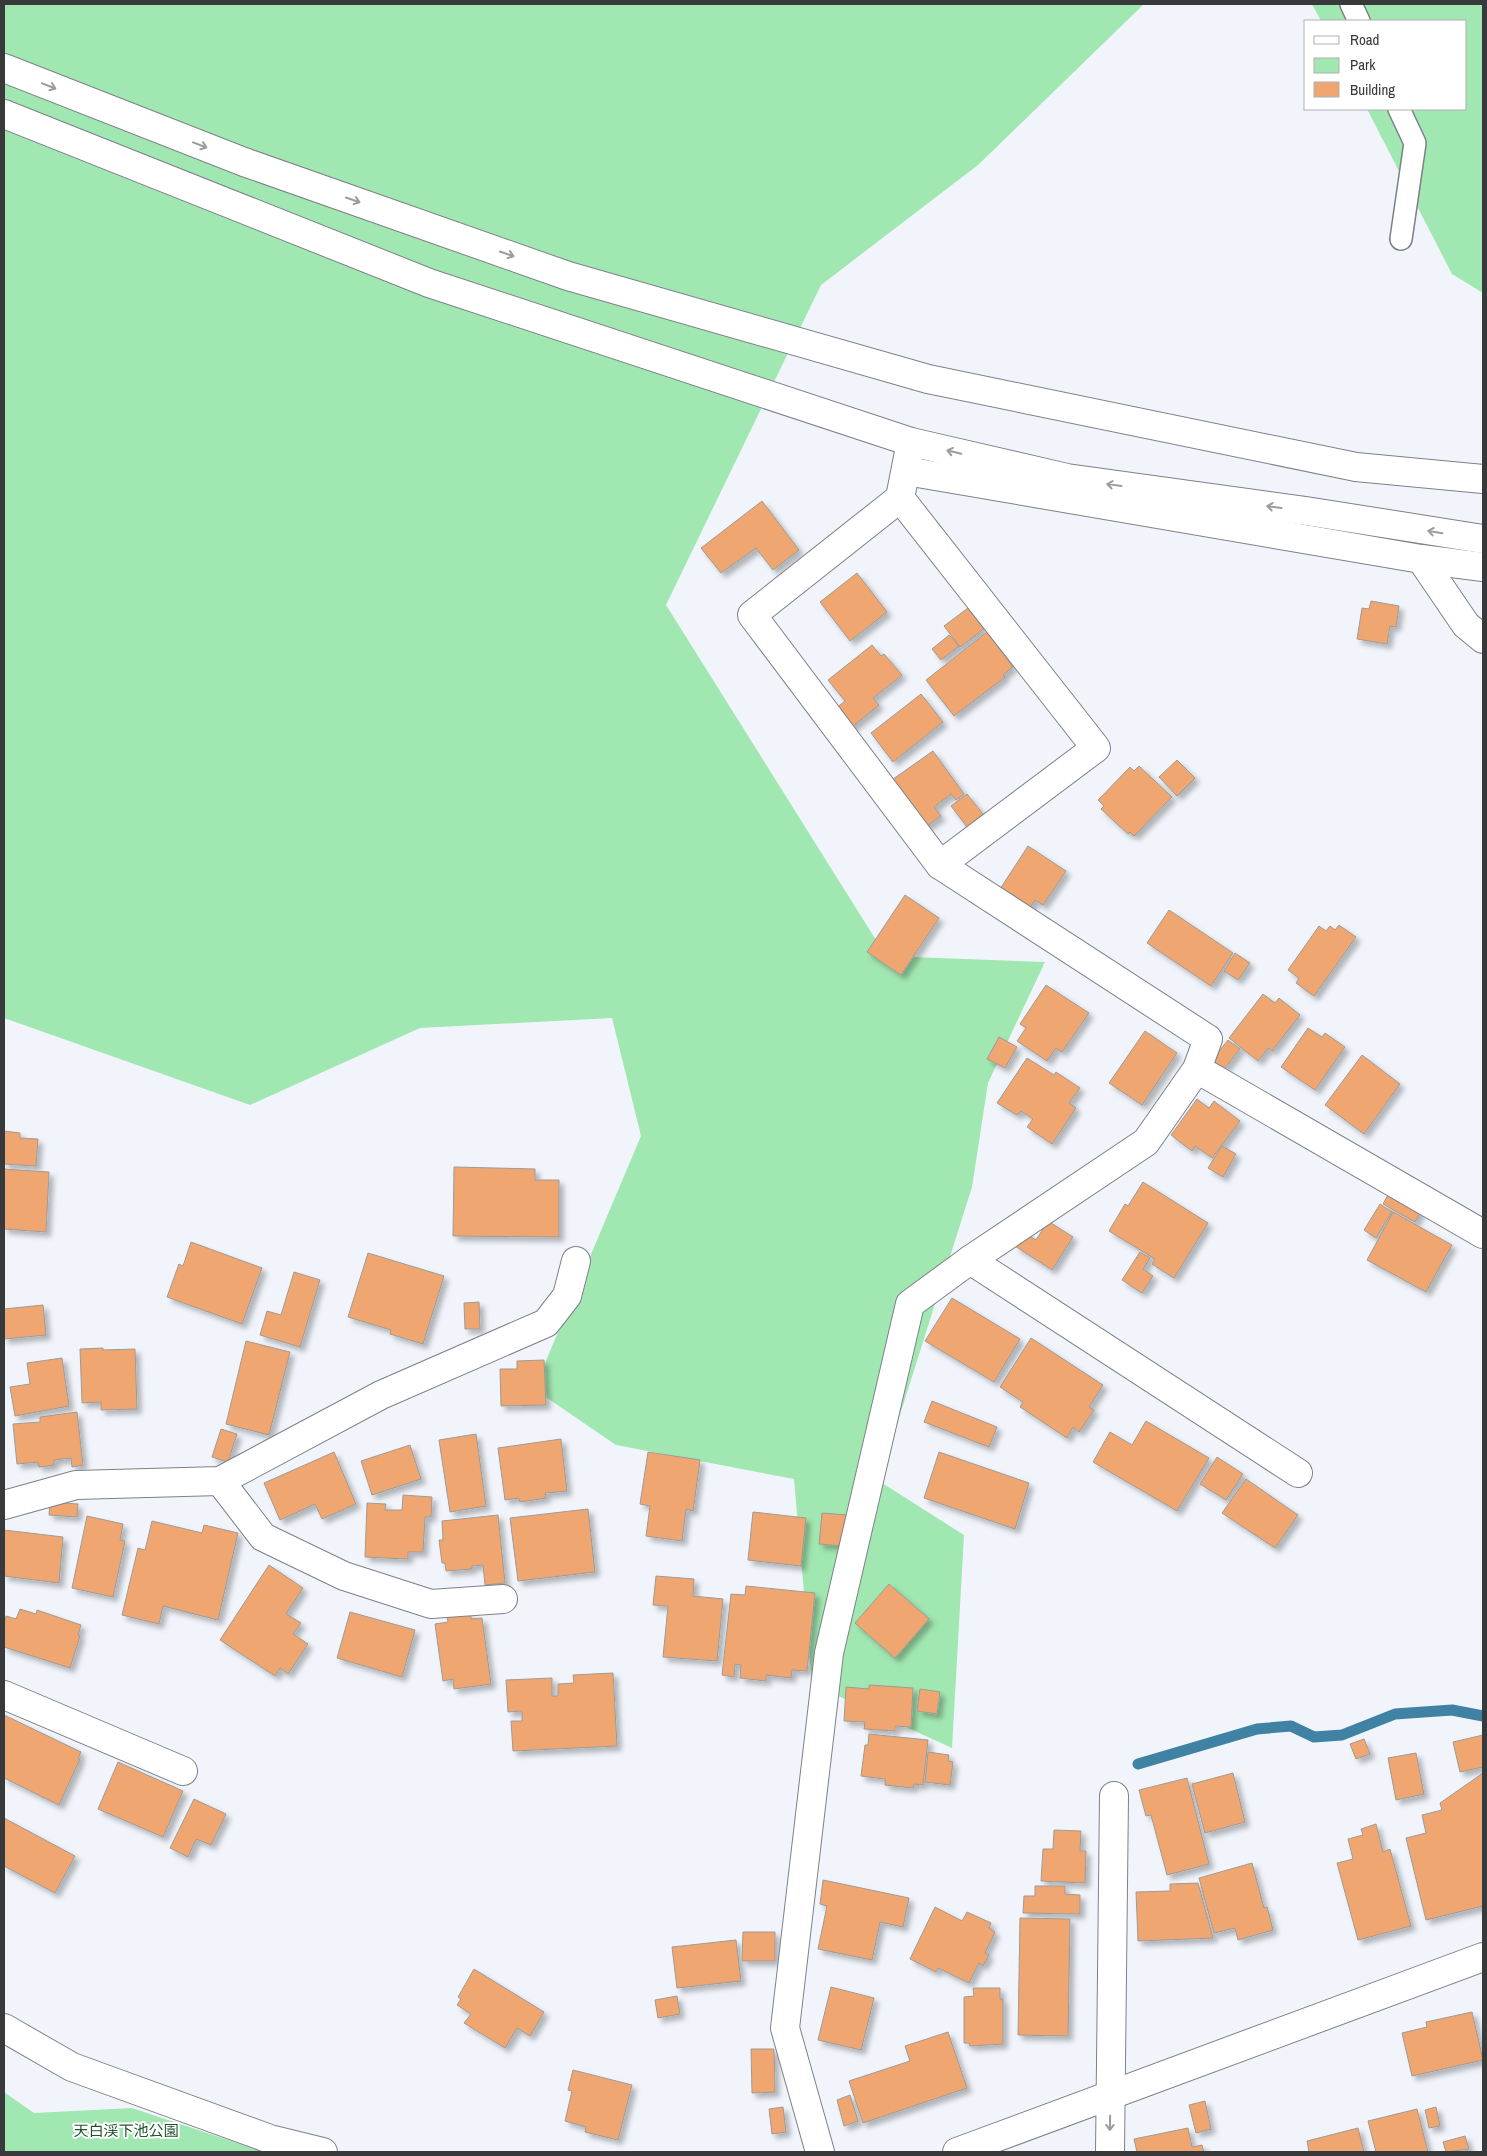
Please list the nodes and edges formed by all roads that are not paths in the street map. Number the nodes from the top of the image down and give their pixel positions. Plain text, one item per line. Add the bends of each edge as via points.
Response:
1 (1351, 4) edge
2 (1359, 20) edge
3 (4, 68) edge
4 (1399, 110) edge
5 (4, 114) edge
6 (1401, 239) dead end
7 (911, 442) junction
8 (906, 470) junction
9 (1483, 479) edge
10 (900, 498) junction
11 (1483, 539) edge
12 (1420, 558) junction
13 (1483, 567) edge
14 (1483, 639) edge
15 (940, 865) junction
16 (1197, 1069) junction
17 (1483, 1234) edge
18 (970, 1260) junction
19 (576, 1261) dead end
20 (1298, 1473) dead end
21 (220, 1481) junction
22 (4, 1505) edge
23 (503, 1599) dead end
24 (4, 1695) edge
25 (183, 1771) dead end
26 (1114, 1796) dead end
27 (1483, 1958) edge
28 (4, 2028) edge
29 (1111, 2094) junction
30 (323, 2152) edge
31 (820, 2152) edge
32 (957, 2152) edge
33 (1110, 2152) edge

1 - 2 lane
3 -> 9 street via 244,162 568,276 928,379 1356,467
4 - 6 lane via 1415,143
5 - 7 street via 429,283
7 - 8 street
11 -> 7 street via 1067,478
8 - 10 street
8 - 12 street
10 - 15 street via 752,615
10 - 15 street via 1096,748
12 - 13 street
12 - 14 street via 1466,625
15 - 16 street via 1208,1039
16 - 17 street
16 - 18 street via 1146,1142
18 - 20 street
18 - 31 street via 910,1304 829,1653 785,2028
19 - 21 street via 567,1296 546,1322 381,1395
21 - 22 street via 76,1485
21 - 23 street via 263,1537 344,1576 431,1604
24 - 25 street
26 - 29 street
27 - 29 street
28 - 30 street via 72,2067 270,2139
29 - 32 street
29 -> 33 street

